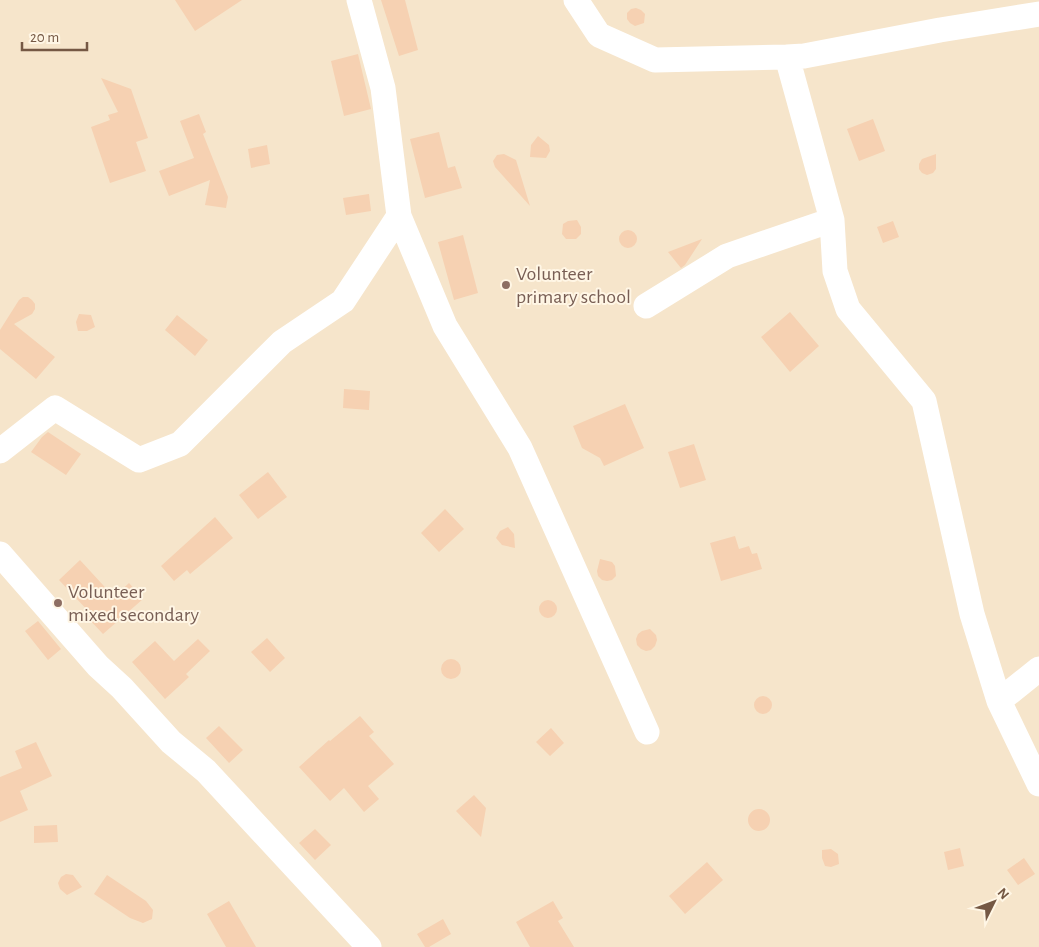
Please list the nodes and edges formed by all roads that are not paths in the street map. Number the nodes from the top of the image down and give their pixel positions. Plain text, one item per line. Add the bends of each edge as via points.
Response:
1 (359, 0) edge
2 (576, 0) edge
3 (1039, 14) edge
4 (787, 57) junction
5 (399, 216) junction
6 (832, 220) junction
7 (646, 306) dead end
8 (0, 451) edge
9 (0, 554) edge
10 (1039, 669) edge
11 (999, 701) junction
12 (647, 732) dead end
13 (1039, 784) edge
14 (369, 947) edge

1 - 5 street via 383,88
2 - 4 street via 599,35 655,60
3 - 4 street
4 - 6 street
5 - 8 street via 343,301 282,342 180,444 139,460 55,408
5 - 12 street via 445,326 520,448
6 - 7 street via 727,256
6 - 11 street via 835,271 848,309 924,401 972,614
9 - 14 street via 98,666 171,742 206,771
10 - 11 street
11 - 13 street

